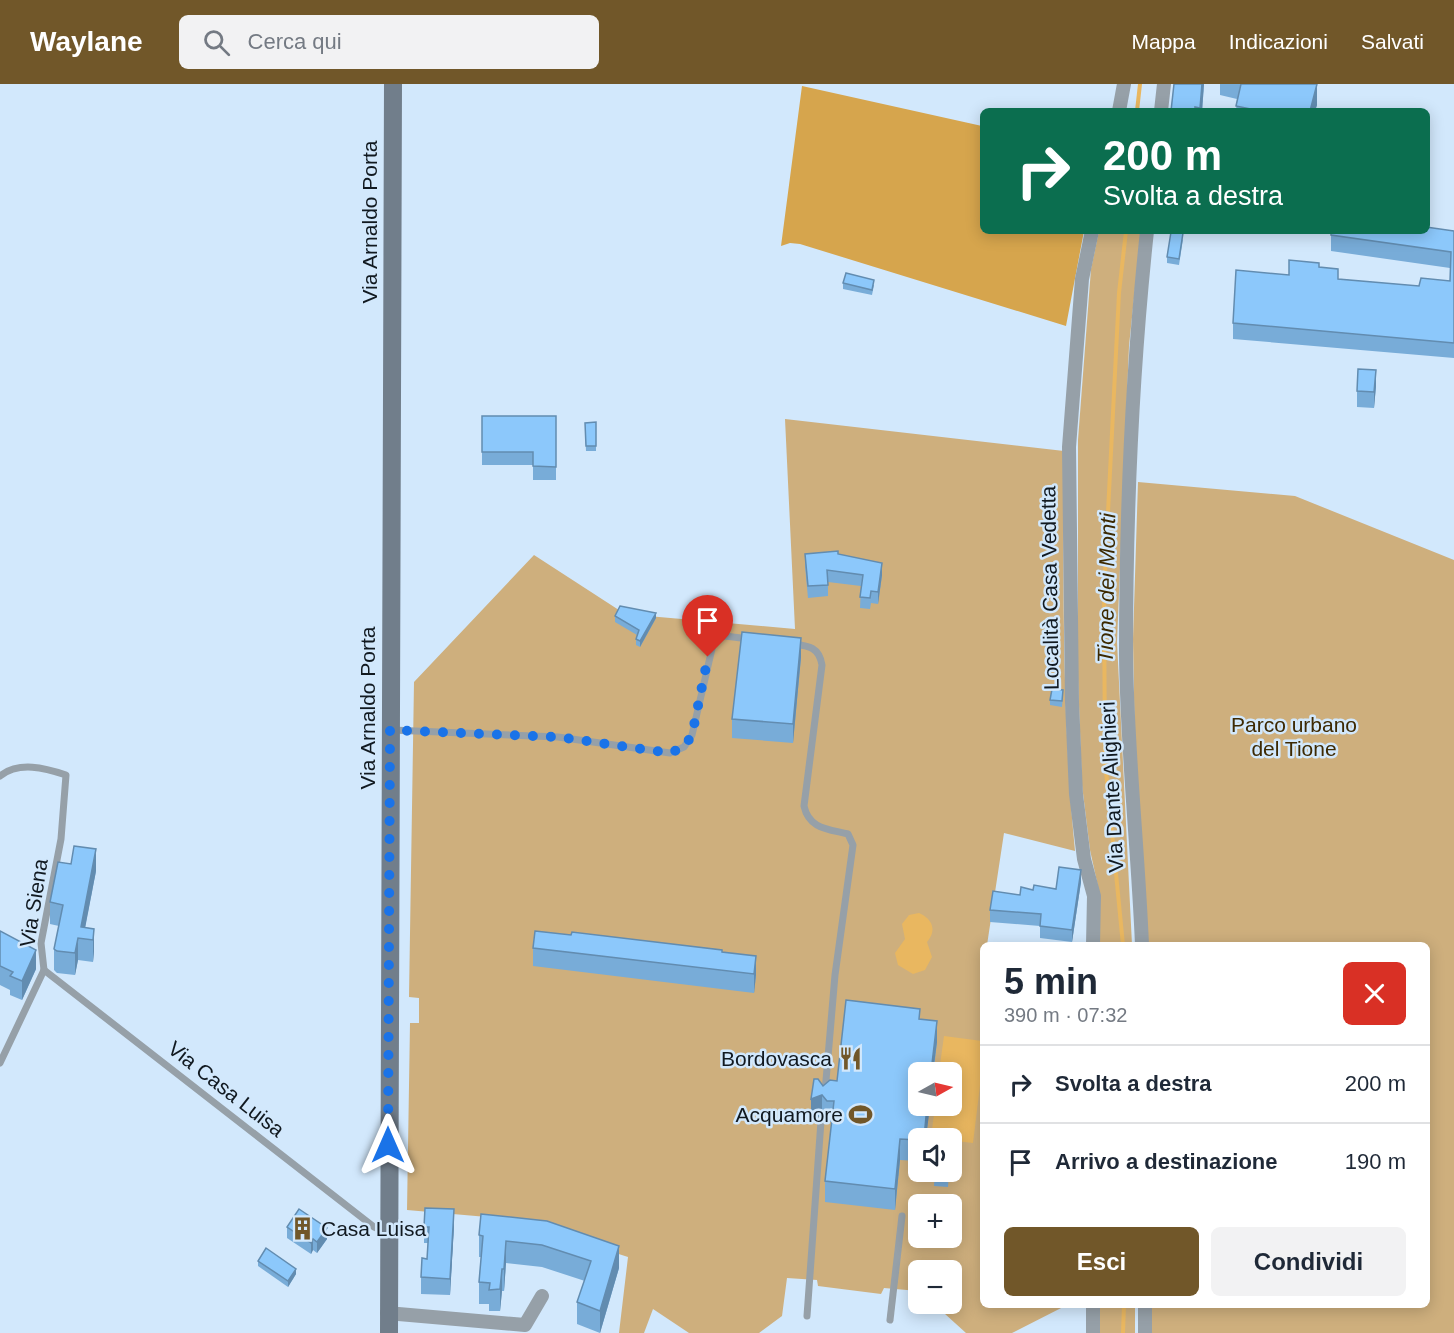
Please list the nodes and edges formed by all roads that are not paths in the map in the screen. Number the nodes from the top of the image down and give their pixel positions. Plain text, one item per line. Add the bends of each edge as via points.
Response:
1 (393, 84) edge
2 (1124, 84) edge
3 (1164, 84) edge
4 (1120, 108) edge
5 (1161, 108) edge
6 (1091, 234) edge
7 (1147, 234) edge
8 (759, 640) edge
9 (780, 642) edge
10 (390, 730) junction
11 (0, 776) edge
12 (1093, 942) edge
13 (1142, 942) edge
14 (32, 952) edge
15 (42, 956) junction
16 (44, 970) junction
17 (0, 1063) edge
18 (824, 1101) edge
19 (821, 1121) dead end
20 (902, 1216) dead end
21 (388, 1233) junction
22 (542, 1296) dead end
23 (1093, 1308) edge
24 (1145, 1308) edge
25 (807, 1316) dead end
26 (890, 1320) dead end
27 (388, 1326) edge
28 (1093, 1333) edge
29 (1145, 1333) edge

1 - 10 street, Via Arnaldo Porta
2 - 4 street
3 - 5 street
6 - 12 street, Località Casa Vedetta via 1082,279 1069,459 1076,794 1084,860 1094,896
7 - 13 street, Via Dante Alighieri via 1132,382 1126,655
8 - 10 lane via 725,636 714,640 692,735 684,747 670,753 558,737
9 - 18 lane via 811,646 820,655 822,665 804,806 807,818 814,825 848,834 853,845 835,975
10 - 21 street, Via Arnaldo Porta
11 - 15 lane, Via Siena via 20,767 66,775 61,839 40,943
14 - 15 lane
15 - 16 lane, Via Siena
16 - 17 lane, Via Siena
16 - 21 lane, Via Casa Luisa via 374,1227
19 - 25 lane
20 - 26 lane
21 - 27 street, Via Arnaldo Porta
22 - 27 street via 525,1325
23 - 28 street
24 - 29 street

